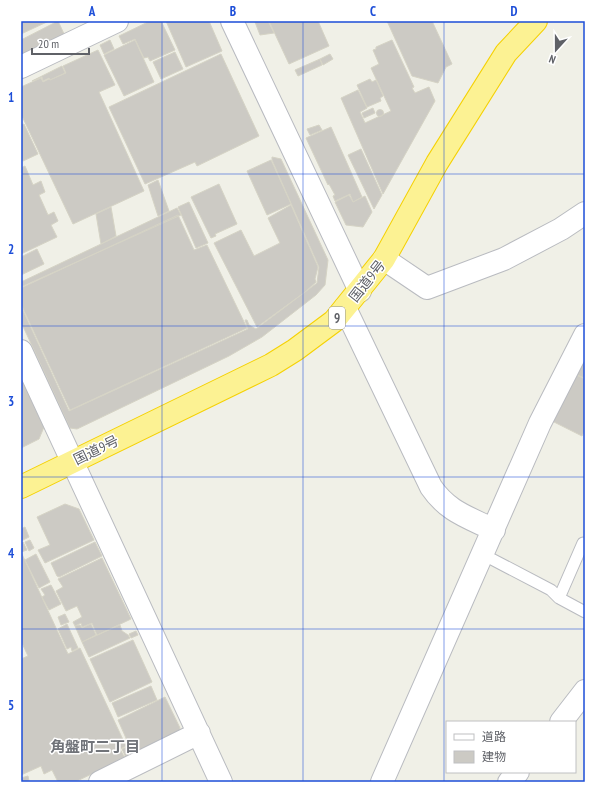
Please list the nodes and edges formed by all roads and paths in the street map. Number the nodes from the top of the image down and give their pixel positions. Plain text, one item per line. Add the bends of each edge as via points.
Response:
1 (117, 21) edge
2 (232, 21) edge
3 (536, 21) edge
4 (21, 66) edge
5 (585, 213) edge
6 (384, 259) junction
7 (360, 291) junction
8 (345, 308) junction
9 (585, 335) edge
10 (21, 352) edge
11 (72, 462) junction
12 (21, 487) edge
13 (494, 530) junction
14 (583, 543) dead end
15 (484, 555) junction
16 (559, 598) junction
17 (585, 612) edge
18 (585, 691) edge
19 (561, 721) edge
20 (199, 733) junction
21 (517, 773) edge
22 (100, 782) edge
23 (221, 782) edge
24 (382, 782) edge
25 (509, 782) edge

1 - 4 street
2 - 7 street
3 - 6 highway, 国道9号 / 9 via 506,53 437,163
5 - 6 street via 561,229 504,259 427,288
6 - 7 highway, 国道9号 / 9
7 - 8 highway, 国道9号 / 9
8 - 11 highway, 国道9号 / 9 via 334,321 271,365
8 - 13 street via 440,501
9 - 13 street via 540,423
10 - 11 street
11 - 12 highway, 国道9号 / 9
11 - 20 street
13 - 15 street
14 - 16 lane
15 - 16 lane via 551,590
15 - 24 street
16 - 17 lane
18 - 19 street
20 - 22 street
20 - 23 street
21 - 25 street

